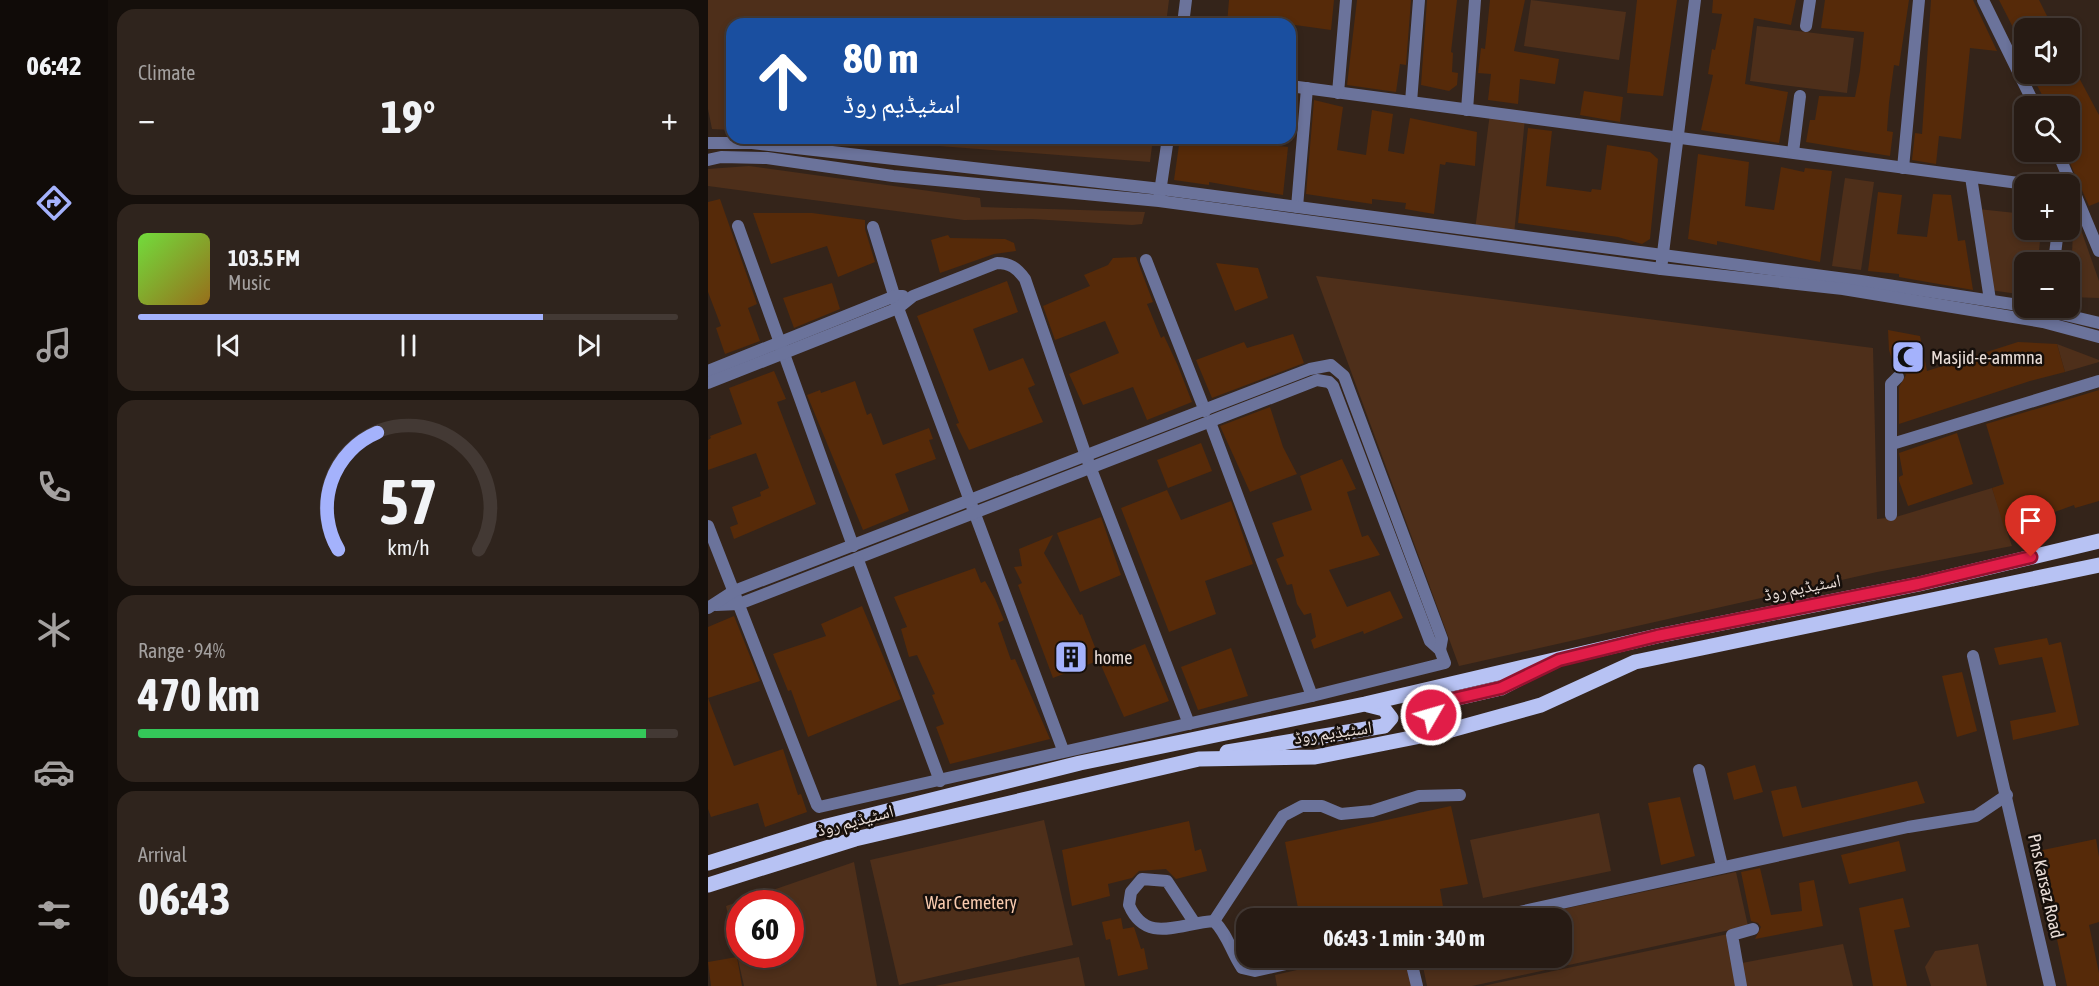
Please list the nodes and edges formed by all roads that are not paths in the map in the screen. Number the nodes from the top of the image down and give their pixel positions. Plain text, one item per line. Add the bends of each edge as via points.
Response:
1 (1186, 0) edge
2 (1346, 0) edge
3 (1419, 0) edge
4 (1475, 0) edge
5 (1695, 0) edge
6 (1810, 0) edge
7 (1919, 0) edge
8 (1983, 0) edge
9 (1184, 18) edge
10 (1806, 26) dead end
11 (1296, 87) edge
12 (1307, 88) junction
13 (1338, 93) junction
14 (1800, 96) dead end
15 (2030, 96) edge
16 (1411, 102) junction
17 (1467, 110) junction
18 (1678, 137) junction
19 (708, 143) edge
20 (726, 143) edge
21 (767, 144) edge
22 (1167, 144) edge
23 (1793, 152) junction
24 (708, 160) edge
25 (2062, 162) edge
26 (1903, 168) junction
27 (1971, 177) junction
28 (2014, 182) edge
29 (1160, 195) junction
30 (1297, 207) junction
31 (738, 226) dead end
32 (873, 227) dead end
33 (2099, 251) edge
34 (1663, 255) junction
35 (1146, 260) dead end
36 (1661, 269) junction
37 (1843, 283) junction
38 (1990, 300) junction
39 (896, 302) junction
40 (2014, 304) edge
41 (2043, 318) edge
42 (2080, 318) edge
43 (2043, 322) junction
44 (2099, 323) edge
45 (2099, 337) edge
46 (781, 350) junction
47 (708, 371) edge
48 (1898, 377) dead end
49 (2099, 381) edge
50 (708, 383) edge
51 (1208, 416) junction
52 (1892, 444) junction
53 (1086, 456) junction
54 (1091, 470) junction
55 (969, 501) junction
56 (973, 514) junction
57 (1891, 515) dead end
58 (708, 526) edge
59 (2099, 540) edge
60 (853, 546) junction
61 (858, 560) junction
62 (2099, 565) edge
63 (734, 591) junction
64 (739, 604) junction
65 (712, 606) edge
66 (1974, 656) dead end
67 (1559, 660) junction
68 (1445, 663) junction
69 (1453, 684) junction
70 (1312, 696) junction
71 (1365, 704) junction
72 (1189, 724) junction
73 (1451, 730) junction
74 (1062, 750) junction
75 (1199, 759) junction
76 (1699, 770) dead end
77 (940, 781) junction
78 (1460, 795) dead end
79 (2007, 795) junction
80 (708, 863) edge
81 (1722, 866) junction
82 (708, 885) edge
83 (1536, 908) edge
84 (1214, 921) junction
85 (1194, 922) junction
86 (1753, 929) dead end
87 (1236, 960) edge
88 (1242, 968) edge
89 (1269, 968) edge
90 (1413, 968) edge
91 (1417, 986) edge
92 (1741, 986) edge
93 (2050, 986) edge

1 - 9 street
2 - 13 street
3 - 16 street
4 - 17 street
5 - 18 street
6 - 10 street
7 - 26 street
8 - 15 street
11 - 12 street
12 - 13 street
12 - 30 street
13 - 16 street
14 - 23 street
16 - 17 street
17 - 18 street
18 - 23 street
18 - 34 street
19 - 20 street
21 - 29 street
22 - 29 street
23 - 26 street
24 - 29 street via 767,158 893,176
25 - 33 street
26 - 27 street
27 - 28 street
27 - 38 street
29 - 30 street
29 - 36 street
30 - 34 street
31 - 46 street
32 - 39 street
34 - 36 street
34 - 37 street
35 - 51 street
36 - 37 street
37 - 38 street
37 - 43 street
38 - 40 street
39 - 46 street
39 - 53 street via 997,262 1018,269 1025,279
39 - 55 street
41 - 43 street
42 - 44 street
43 - 45 street
46 - 47 street
46 - 50 street
46 - 60 street
48 - 52 street via 1891,384
49 - 52 street
51 - 53 street
51 - 54 street
51 - 68 street via 1317,380 1333,386 1430,641 1440,650
51 - 70 street
52 - 57 street
53 - 54 street
53 - 55 street
54 - 56 street
54 - 72 street
55 - 56 street
55 - 60 street
56 - 61 street
56 - 74 street
58 - 63 street
59 - 67 main road, اسٹیڈیم روڈ via 1918,584 1657,636
60 - 63 street
61 - 64 street
61 - 77 street
62 - 73 main road, اسٹیڈیم روڈ via 1635,662 1541,705
63 - 64 street
63 - 65 street
64 - 65 street
64 - 77 street via 817,805
66 - 79 street, Pns Karsaz Road
67 - 69 main road, اسٹیڈیم روڈ
67 - 73 main road via 1501,688 1431,706 1431,715
68 - 69 street
68 - 70 street
69 - 71 main road, اسٹیڈیم روڈ
70 - 72 street
71 - 75 main road via 1384,709 1391,718 1384,726 1365,731
71 - 80 main road, اسٹیڈیم روڈ via 1080,763 827,826
72 - 74 street
73 - 75 main road, اسٹیڈیم روڈ via 1315,757
74 - 77 street
75 - 82 main road, اسٹیڈیم روڈ via 855,839
76 - 81 street
78 - 84 street via 1419,796 1372,811 1341,814 1322,806 1302,806 1283,816
79 - 81 street via 1976,816
79 - 93 street, Pns Karsaz Road
81 - 83 street
84 - 85 street
84 - 87 street via 1225,932
85 - 85 street via 1167,881 1142,879 1131,892 1129,904 1144,926 1158,931
86 - 92 street via 1732,935
88 - 89 street
90 - 91 street

